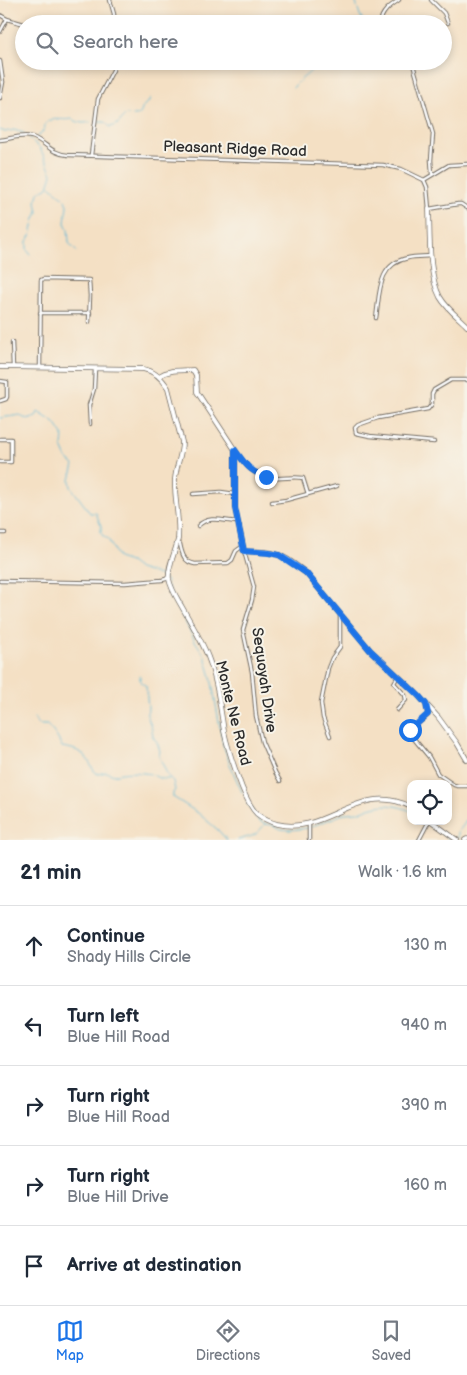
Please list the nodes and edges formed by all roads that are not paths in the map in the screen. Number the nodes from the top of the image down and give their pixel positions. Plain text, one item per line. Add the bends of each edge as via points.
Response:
1 (110, 0) edge
2 (400, 0) edge
3 (431, 0) edge
4 (0, 15) edge
5 (114, 15) edge
6 (382, 15) edge
7 (445, 15) edge
8 (6, 19) junction
9 (15, 22) edge
10 (0, 32) edge
11 (0, 60) edge
12 (113, 70) edge
13 (415, 70) edge
14 (0, 98) edge
15 (0, 140) edge
16 (91, 155) junction
17 (467, 164) edge
18 (432, 174) junction
19 (424, 180) junction
20 (467, 208) edge
21 (428, 209) junction
22 (431, 256) junction
23 (40, 313) junction
24 (90, 313) junction
25 (376, 318) dead end
26 (89, 322) dead end
27 (467, 326) edge
28 (12, 342) dead end
29 (0, 367) edge
30 (13, 367) junction
31 (40, 367) junction
32 (95, 368) junction
33 (159, 376) junction
34 (467, 380) edge
35 (0, 381) edge
36 (0, 401) edge
37 (90, 424) dead end
38 (0, 438) edge
39 (434, 442) dead end
40 (235, 450) junction
41 (0, 462) edge
42 (337, 486) dead end
43 (193, 494) dead end
44 (235, 494) junction
45 (308, 494) junction
46 (272, 502) dead end
47 (237, 522) junction
48 (198, 526) dead end
49 (0, 533) edge
50 (5, 533) dead end
51 (177, 542) junction
52 (243, 548) junction
53 (169, 576) junction
54 (0, 581) edge
55 (340, 614) junction
56 (398, 676) junction
57 (426, 704) junction
58 (398, 710) dead end
59 (428, 714) junction
60 (436, 716) junction
61 (330, 736) dead end
62 (467, 760) edge
63 (280, 780) dead end
64 (467, 786) edge
65 (407, 805) edge
66 (309, 824) junction
67 (427, 825) edge
68 (436, 825) edge
69 (308, 840) edge
70 (419, 840) edge
71 (457, 840) edge

1 - 5 street
2 - 6 street
3 - 7 street
4 - 8 street
8 - 9 street
8 - 10 street
11 - 14 street via 3,82
12 - 16 street via 98,98
13 - 18 street via 433,134
15 - 16 street, Pleasant Ridge Road via 25,136 58,153
16 - 19 street, Pleasant Ridge Road via 383,165
17 - 18 street via 449,165
18 - 19 street
19 - 21 street
20 - 21 street via 458,204
21 - 22 street
22 - 25 street via 403,259 387,270 380,285
22 - 27 street via 440,298
23 - 24 street
23 - 24 street via 43,279 89,280
23 - 31 street
24 - 26 street
28 - 30 street
29 - 30 street
30 - 31 street
31 - 32 street
32 - 33 street via 143,369
32 - 37 street via 89,405
33 - 40 street via 170,371 193,370 197,392
33 - 51 street via 168,388 182,442 175,481
34 - 39 street via 451,380 434,390 432,404 428,408 378,418 355,428 356,432 370,436
35 - 36 street via 7,383 7,397
38 - 41 street via 11,439 11,462
40 - 44 street
40 - 45 street via 257,474 274,478 303,478
42 - 45 street
43 - 44 street
44 - 47 street
45 - 46 street
47 - 48 street via 211,519
47 - 52 street
49 - 50 street
51 - 52 street via 185,560 195,564 228,563 236,551
51 - 53 street
52 - 55 street via 274,554 294,564 312,578
52 - 63 street, Sequoyah Drive via 254,587 243,630 252,672 255,710 262,742
53 - 54 street via 162,580 125,583
53 - 66 street, Monte Ne Road via 209,659 230,752 247,799 257,814 268,821 289,826
55 - 56 street via 370,650
55 - 61 street via 340,647 328,668 321,703
56 - 57 street
56 - 58 street via 394,683 406,700
57 - 59 street
57 - 60 street
59 - 60 street
59 - 64 street via 410,730 410,734 438,774 454,785
60 - 62 street
65 - 66 street, Monte Ne Road via 394,800 372,800 357,803
66 - 69 street
67 - 70 street
68 - 71 street

